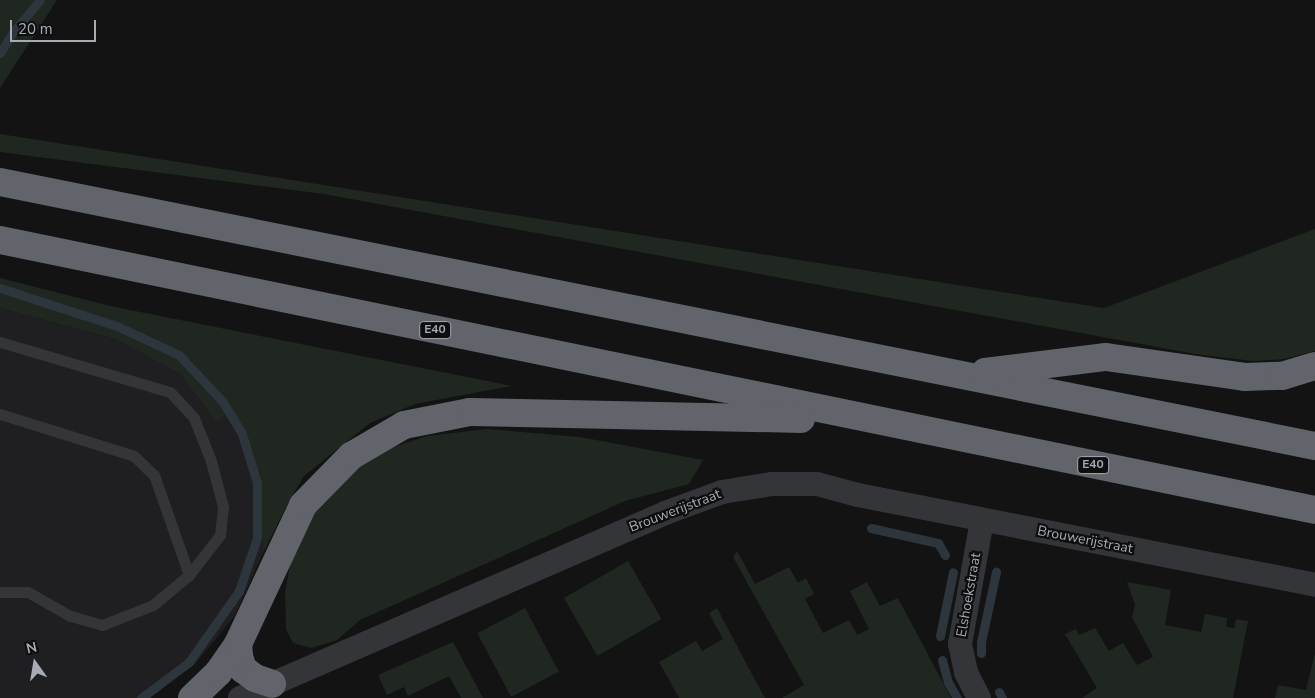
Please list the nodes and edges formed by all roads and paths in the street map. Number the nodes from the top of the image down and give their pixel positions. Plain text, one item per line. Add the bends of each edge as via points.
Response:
1 (0, 182) edge
2 (0, 240) edge
3 (0, 342) edge
4 (1315, 366) edge
5 (961, 375) junction
6 (0, 414) edge
7 (870, 420) junction
8 (1315, 446) edge
9 (1315, 510) edge
10 (982, 520) junction
11 (189, 575) junction
12 (1315, 585) edge
13 (0, 592) edge
14 (238, 644) junction
15 (272, 684) junction
16 (192, 698) edge
17 (240, 698) edge
18 (979, 698) edge

1 - 5 highway
2 - 7 highway, E40
3 - 11 lane via 170,392 194,418 211,460 223,507 220,535
4 - 5 highway via 1282,376 1245,377 1106,357
5 - 8 highway
6 - 11 lane via 134,456 154,475
7 - 9 highway, E40
7 - 14 highway via 470,412 404,425 351,456 303,505
10 - 12 street, Brouwerijstraat
10 - 15 street, Brouwerijstraat via 817,484 772,484 722,492 656,517
10 - 18 street, Elshoekstraat via 960,644 966,672
11 - 13 lane via 152,605 102,624 70,616 28,592
14 - 15 highway via 243,669
14 - 16 highway via 218,674
15 - 17 street, Brouwerijstraat

